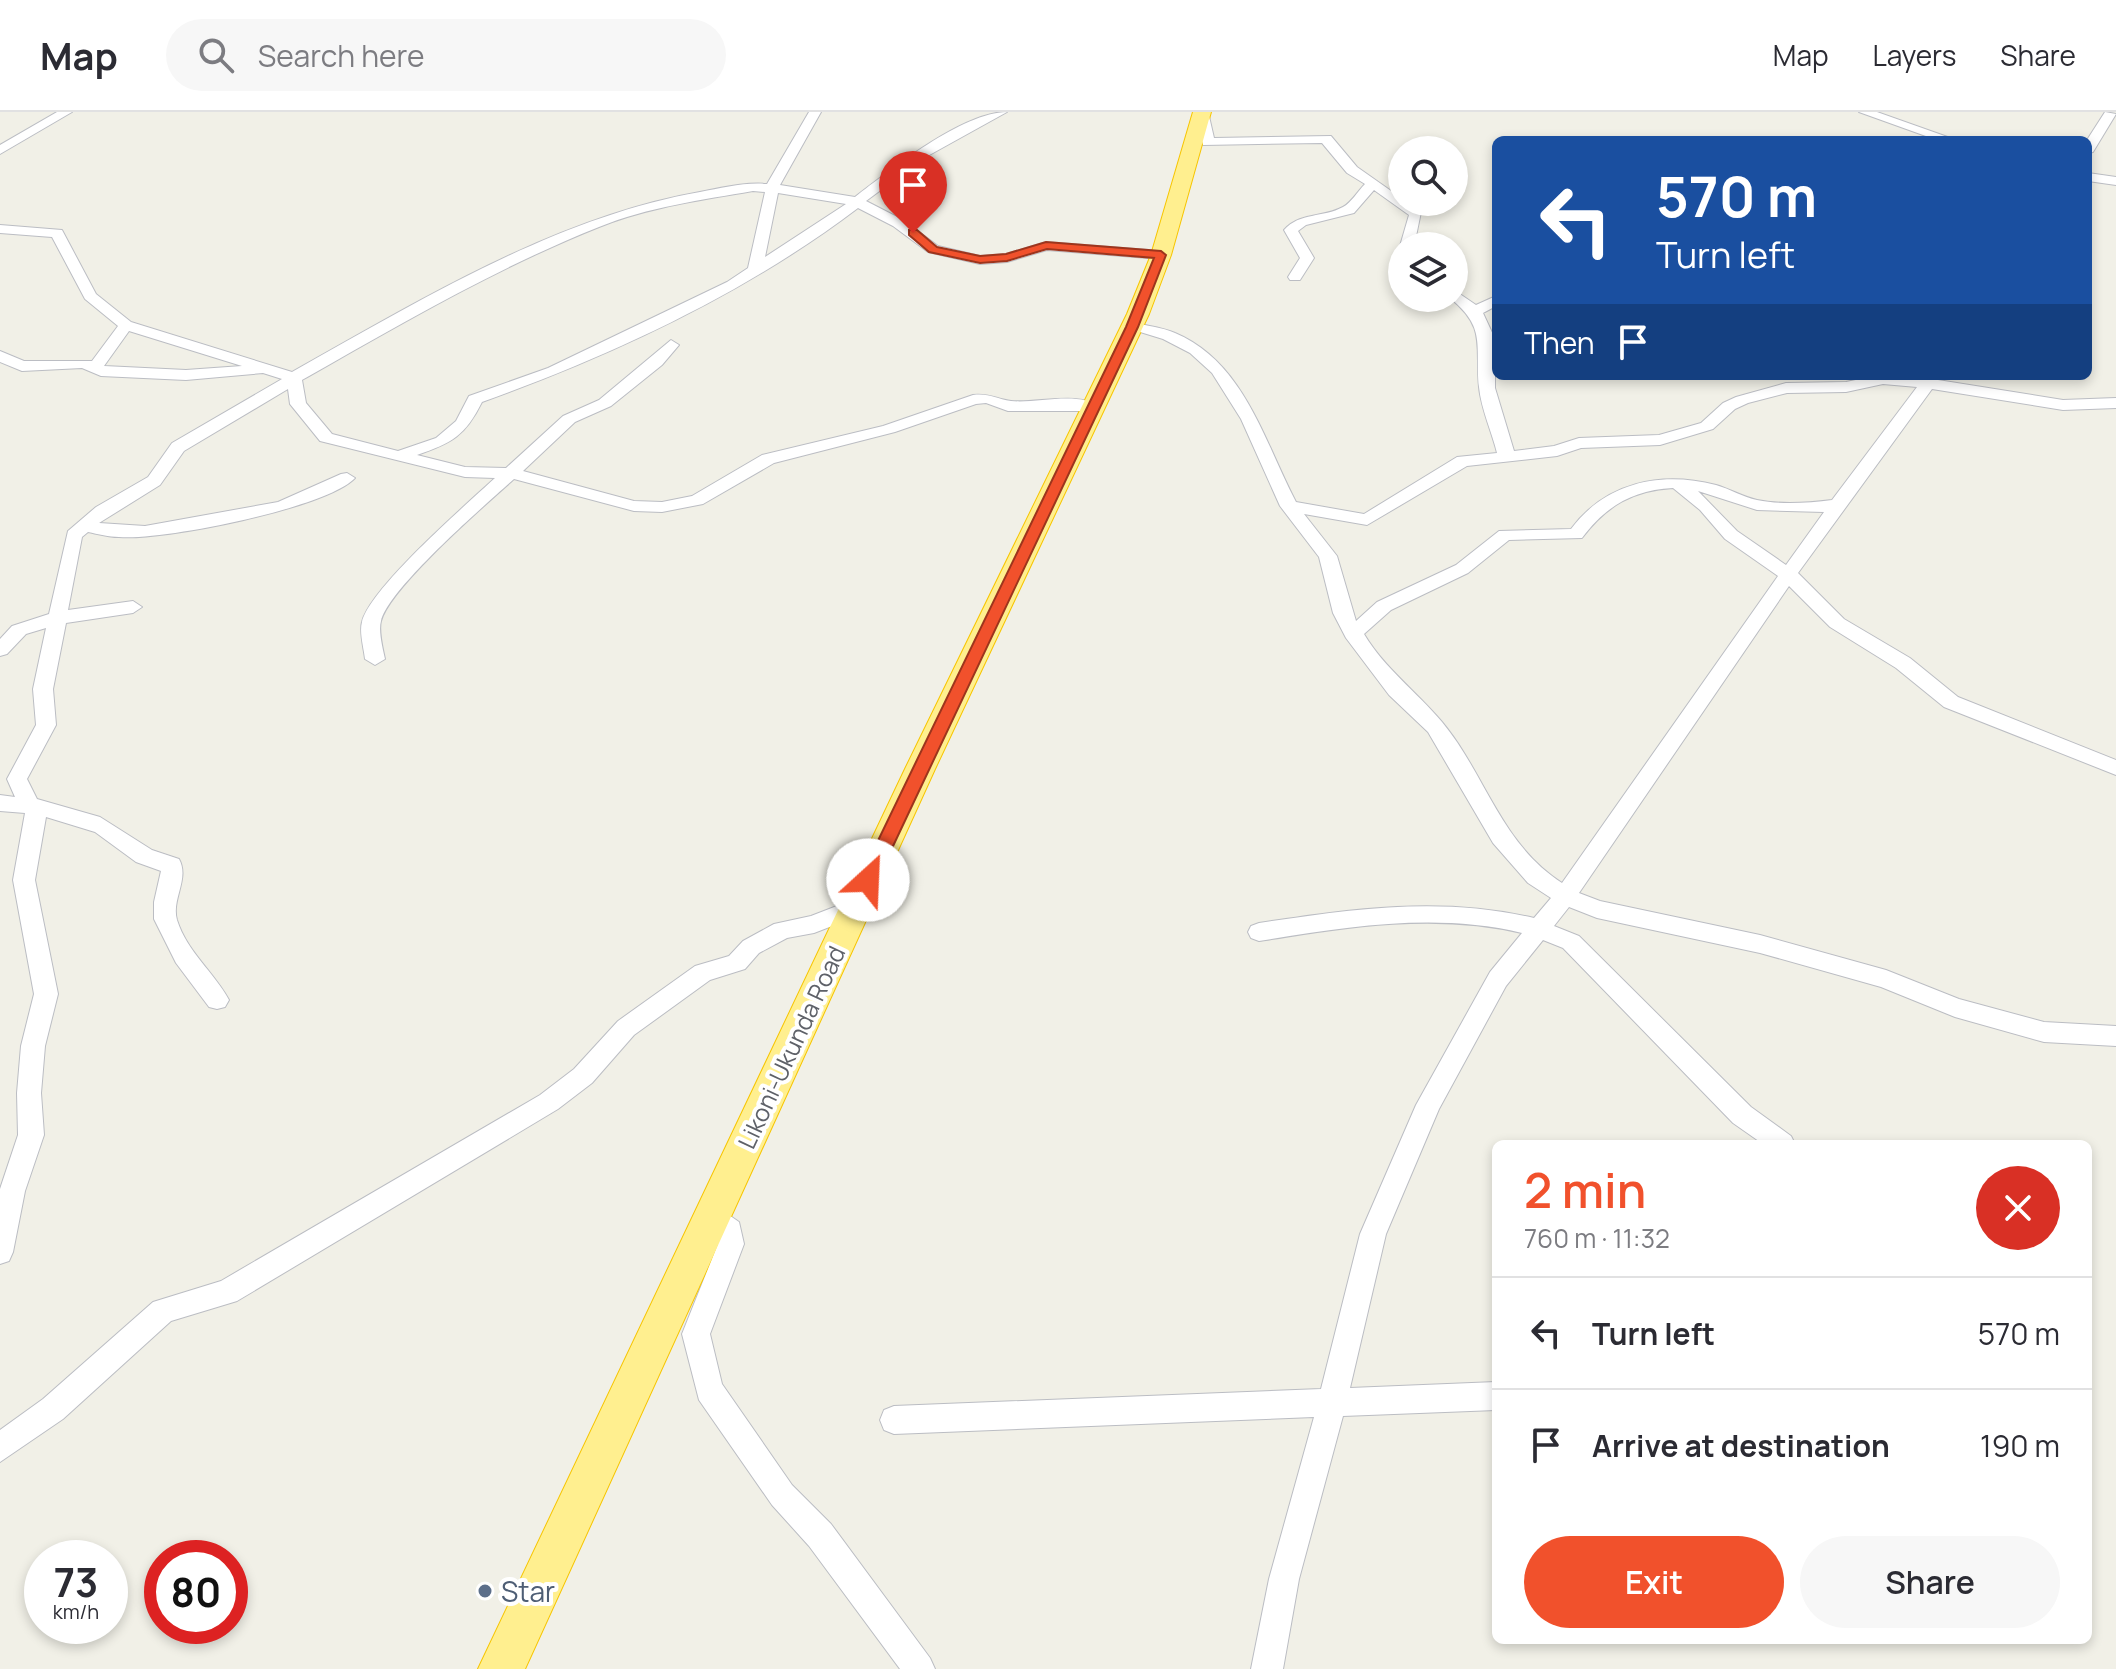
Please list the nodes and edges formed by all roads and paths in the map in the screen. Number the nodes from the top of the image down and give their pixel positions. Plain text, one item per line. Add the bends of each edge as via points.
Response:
1 (66, 112) edge
2 (815, 112) edge
3 (1001, 112) edge
4 (1865, 112) edge
5 (2111, 112) edge
6 (1202, 113) edge
7 (1938, 136) edge
8 (2092, 143) edge
9 (0, 150) edge
10 (2092, 178) edge
11 (2116, 181) edge
12 (1373, 183) junction
13 (774, 186) junction
14 (857, 202) junction
15 (0, 229) edge
16 (1411, 232) edge
17 (1161, 255) junction
18 (755, 269) junction
19 (1295, 277) dead end
20 (1492, 302) edge
21 (1468, 305) edge
22 (1475, 311) junction
23 (126, 325) junction
24 (1132, 327) junction
25 (671, 345) dead end
26 (0, 356) edge
27 (96, 367) junction
28 (271, 370) junction
29 (294, 378) junction
30 (1878, 380) edge
31 (1930, 380) edge
32 (2116, 403) edge
33 (1093, 408) junction
34 (402, 455) junction
35 (1507, 457) junction
36 (512, 473) junction
37 (347, 478) dead end
38 (1675, 483) junction
39 (1837, 505) junction
40 (1289, 506) junction
41 (86, 526) junction
42 (1790, 576) junction
43 (133, 607) dead end
44 (56, 618) junction
45 (1353, 634) junction
46 (0, 650) edge
47 (375, 659) dead end
48 (2116, 768) edge
49 (0, 803) edge
50 (37, 807) junction
51 (1565, 896) junction
52 (855, 908) junction
53 (1539, 926) junction
54 (1259, 932) dead end
55 (217, 1000) dead end
56 (2116, 1036) edge
57 (1776, 1140) edge
58 (713, 1216) junction
59 (0, 1252) edge
60 (1492, 1396) edge
61 (1333, 1400) junction
62 (894, 1420) dead end
63 (0, 1448) edge
64 (501, 1669) edge
65 (919, 1669) edge
66 (1267, 1669) edge

1 - 9 street
2 - 13 street
3 - 14 street via 919,155
4 - 7 street
5 - 8 street
6 - 12 street via 1208,142 1326,139 1352,170
6 - 17 highway, Likoni-Ukunda Road
10 - 11 street
12 - 16 street via 1416,215
12 - 19 street via 1349,210 1301,222 1291,230 1307,258
13 - 14 street
13 - 18 street
13 - 29 street via 677,200 596,223 433,299
14 - 17 street via 933,249 980,260 1046,246
14 - 18 street
15 - 23 street via 57,233 90,296
17 - 24 highway, Likoni-Ukunda Road
18 - 34 street via 554,371 475,399 463,424 442,441
20 - 22 street
21 - 22 street
22 - 35 street via 1487,339 1487,388
23 - 27 street
23 - 28 street
24 - 33 highway, Likoni-Ukunda Road
24 - 40 street via 1179,339 1217,366 1257,430
25 - 36 street via 605,403 569,419
26 - 27 street via 22,366
27 - 28 street via 186,375
28 - 29 street
29 - 34 street via 298,404 326,438
29 - 41 street via 178,447 154,481
30 - 35 street via 1846,387 1786,388 1738,402 1707,426 1660,440 1579,443
31 - 32 street via 2063,405
31 - 39 street
33 - 36 street via 973,400 889,429 768,459 697,500 662,507 634,506
33 - 52 highway, Likoni-Ukunda Road
34 - 36 street via 465,472
35 - 40 street via 1463,461 1367,520
36 - 47 street via 427,550 386,598 371,622
37 - 41 street via 282,507 145,531
38 - 39 street via 1754,504
38 - 42 street via 1706,506 1731,535
38 - 45 street via 1642,485 1607,500 1576,534 1505,535 1462,569 1384,606
39 - 42 street
40 - 45 street via 1328,556 1342,613
41 - 44 street via 74,535
42 - 48 street via 1837,623 1903,663 1951,702
42 - 51 street
43 - 44 street
44 - 46 street via 19,630
44 - 50 street via 43,689 46,725 17,779 29,805
45 - 51 street via 1396,690 1435,727 1501,837 1536,877
49 - 50 street
50 - 55 street via 111,831 143,859 171,865 174,880 164,908 190,965
50 - 59 street via 24,880 46,994 33,1046 31,1135 12,1191
51 - 53 street
51 - 56 street via 1597,909 1858,971 2044,1032
52 - 58 highway, Likoni-Ukunda Road
52 - 63 street via 782,930 751,947 737,963 703,973 626,1028 583,1076 549,1102 227,1292 163,1311 53,1409
53 - 54 street via 1458,914 1357,917
53 - 57 street via 1571,942 1742,1115
53 - 61 street via 1498,979 1428,1105 1373,1234
58 - 64 highway, Likoni-Ukunda Road
58 - 65 street via 730,1230 731,1244 696,1334 709,1390 782,1495 820,1535
60 - 61 street
61 - 62 street
61 - 66 street via 1284,1579

